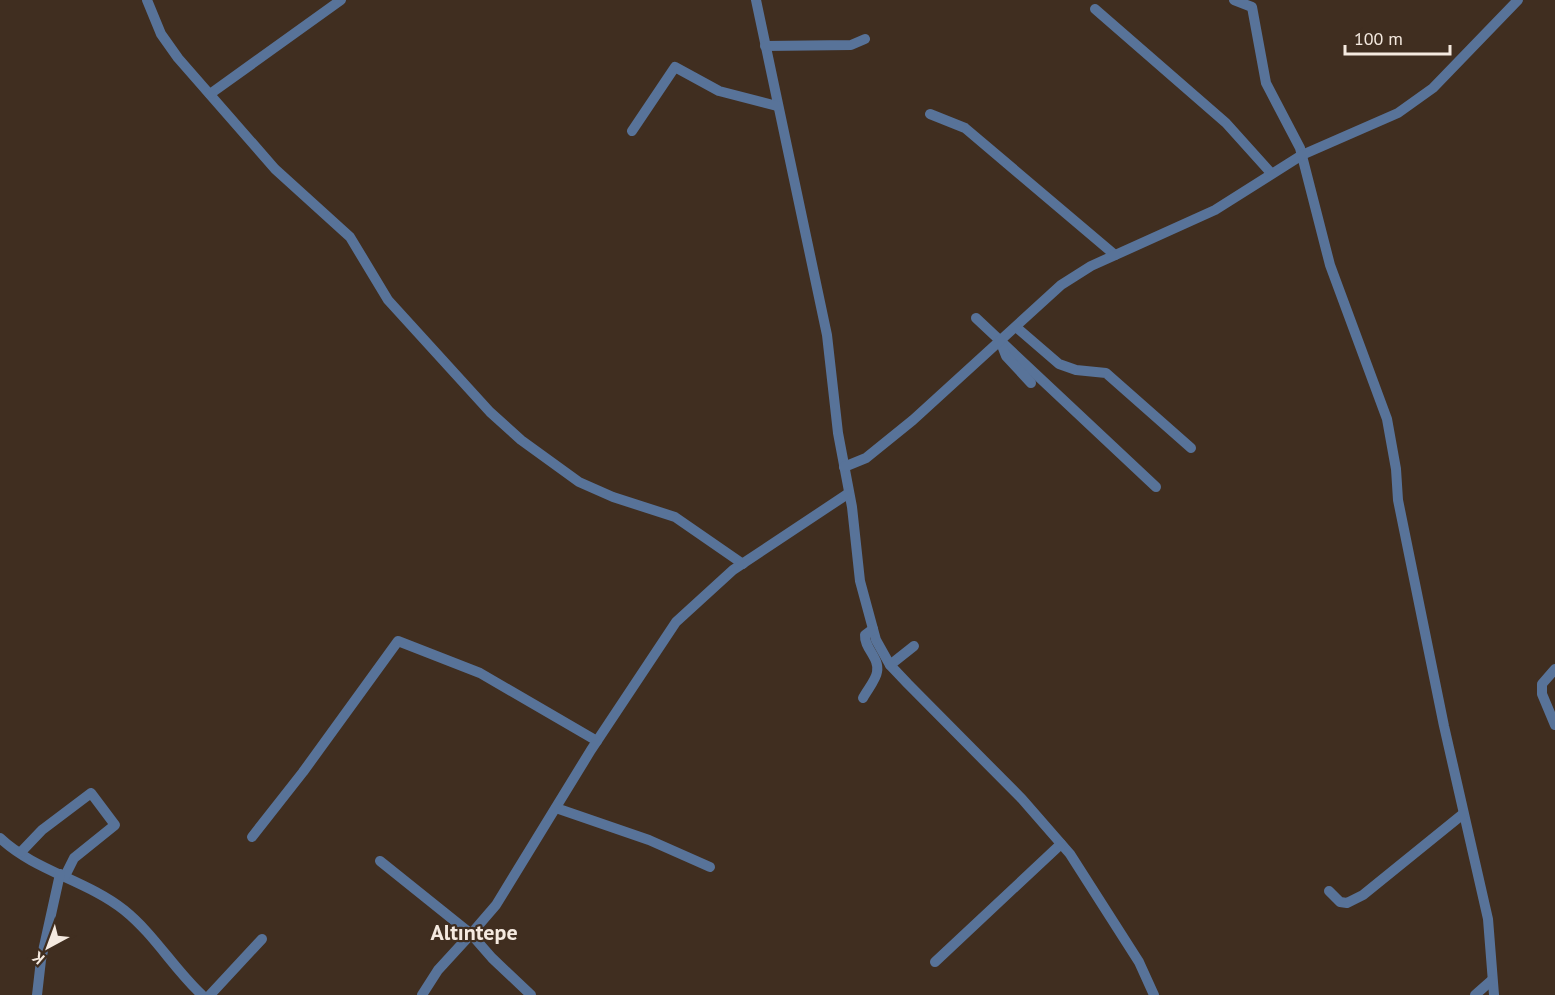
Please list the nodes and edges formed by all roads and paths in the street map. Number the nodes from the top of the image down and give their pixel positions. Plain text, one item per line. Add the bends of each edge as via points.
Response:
1 (147, 0) edge
2 (341, 0) edge
3 (756, 0) edge
4 (1234, 0) edge
5 (1517, 0) edge
6 (1252, 4) edge
7 (1095, 9) dead end
8 (865, 39) dead end
9 (765, 46) junction
10 (210, 94) junction
11 (777, 106) junction
12 (930, 114) dead end
13 (632, 130) dead end
14 (1302, 155) junction
15 (1271, 173) junction
16 (1115, 255) junction
17 (976, 318) dead end
18 (1016, 327) junction
19 (1000, 340) junction
20 (1031, 383) dead end
21 (1191, 448) dead end
22 (844, 467) junction
23 (1156, 487) dead end
24 (849, 493) junction
25 (743, 564) junction
26 (873, 629) junction
27 (914, 646) dead end
28 (890, 665) junction
29 (1555, 669) edge
30 (863, 698) dead end
31 (1555, 725) edge
32 (597, 741) junction
33 (555, 808) junction
34 (1463, 814) junction
35 (252, 837) dead end
36 (0, 838) edge
37 (1061, 844) junction
38 (21, 852) junction
39 (380, 861) dead end
40 (710, 867) dead end
41 (63, 875) junction
42 (1329, 891) dead end
43 (471, 934) junction
44 (262, 939) dead end
45 (935, 962) dead end
46 (1492, 980) junction
47 (37, 995) edge
48 (202, 995) edge
49 (210, 995) edge
50 (422, 995) edge
51 (531, 995) edge
52 (1154, 995) edge
53 (1475, 995) edge
54 (1494, 995) edge

1 - 10 street via 161,34
2 - 10 street
3 - 9 street
4 - 6 street
5 - 14 street via 1433,88 1398,113
6 - 14 street via 1266,83
7 - 15 street via 1226,123
8 - 9 street via 851,45
9 - 11 street
10 - 25 street via 275,169 350,237 388,300 490,412 521,440 579,482 675,517
11 - 13 street via 719,91 675,67
11 - 22 street via 827,336
12 - 16 street via 965,128
14 - 15 street
14 - 34 street via 1330,265 1387,419 1398,500
15 - 16 street via 1215,210
16 - 18 street via 1061,285
17 - 19 street
18 - 19 street
18 - 21 street via 1059,364 1106,373
19 - 20 street via 1006,356
19 - 22 street via 888,441 866,458
19 - 23 street
22 - 24 street
24 - 25 street
24 - 26 street via 860,581
25 - 32 street via 676,622
26 - 28 street
26 - 30 street via 865,635 864,643 877,664 877,673
27 - 28 street
28 - 37 street
29 - 31 street via 1542,684 1542,694
32 - 33 street
32 - 35 street via 480,672 398,641
33 - 40 street via 649,840
33 - 43 street via 496,905
34 - 42 street via 1363,895 1347,903 1340,902
34 - 46 street via 1488,919
36 - 38 street
37 - 45 street
37 - 52 street via 1139,962
38 - 41 street
38 - 41 street via 42,830 91,793 116,825 74,858
39 - 43 street
41 - 47 street
41 - 48 street via 124,910
43 - 50 street via 438,970
43 - 51 street
44 - 49 street
46 - 53 street
46 - 54 street

